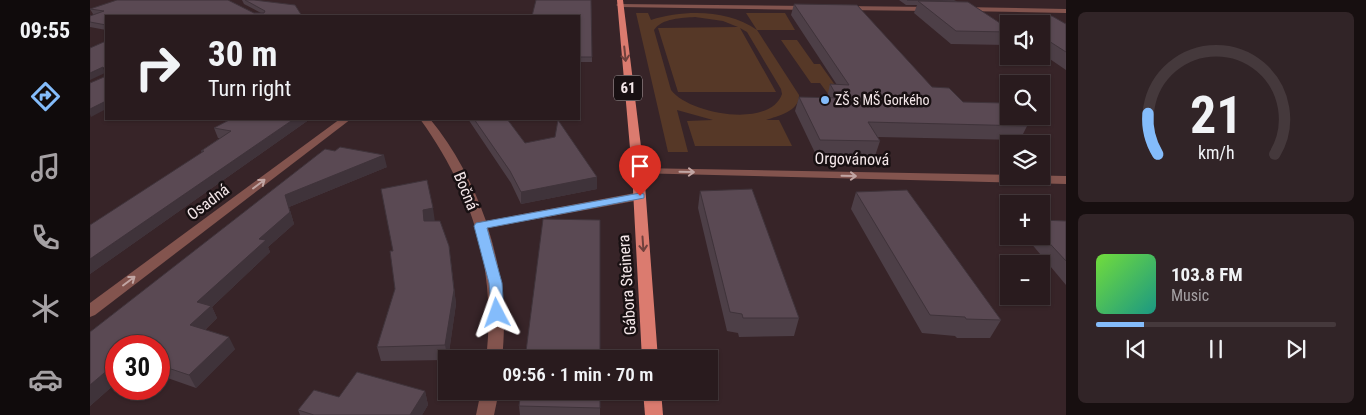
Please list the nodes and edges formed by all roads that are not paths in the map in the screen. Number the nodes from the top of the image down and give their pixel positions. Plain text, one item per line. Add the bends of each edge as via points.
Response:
1 (884, 0) edge
2 (620, 3) edge
3 (815, 8) edge
4 (834, 8) edge
5 (894, 8) junction
6 (942, 9) edge
7 (951, 9) edge
8 (1066, 11) edge
9 (345, 120) edge
10 (427, 120) edge
11 (638, 171) junction
12 (1066, 180) edge
13 (640, 196) junction
14 (480, 226) junction
15 (90, 311) edge
16 (495, 350) edge
17 (649, 350) edge
18 (488, 400) edge
19 (653, 400) edge
20 (485, 415) edge
21 (654, 415) edge

1 - 5 street
2 - 3 street
2 -> 11 main road, Gábora Steinera / 61
4 - 5 street
5 - 6 street
7 - 8 street
15 -> 9 street, Osadná
10 - 14 street, Bočná via 456,166
11 -> 12 street, Orgovánová
11 - 13 main road, Gábora Steinera / 61
13 - 14 street
13 -> 17 main road, Gábora Steinera / 61
14 - 16 street, Bočná via 495,283 498,328
18 - 20 street
19 - 21 main road

